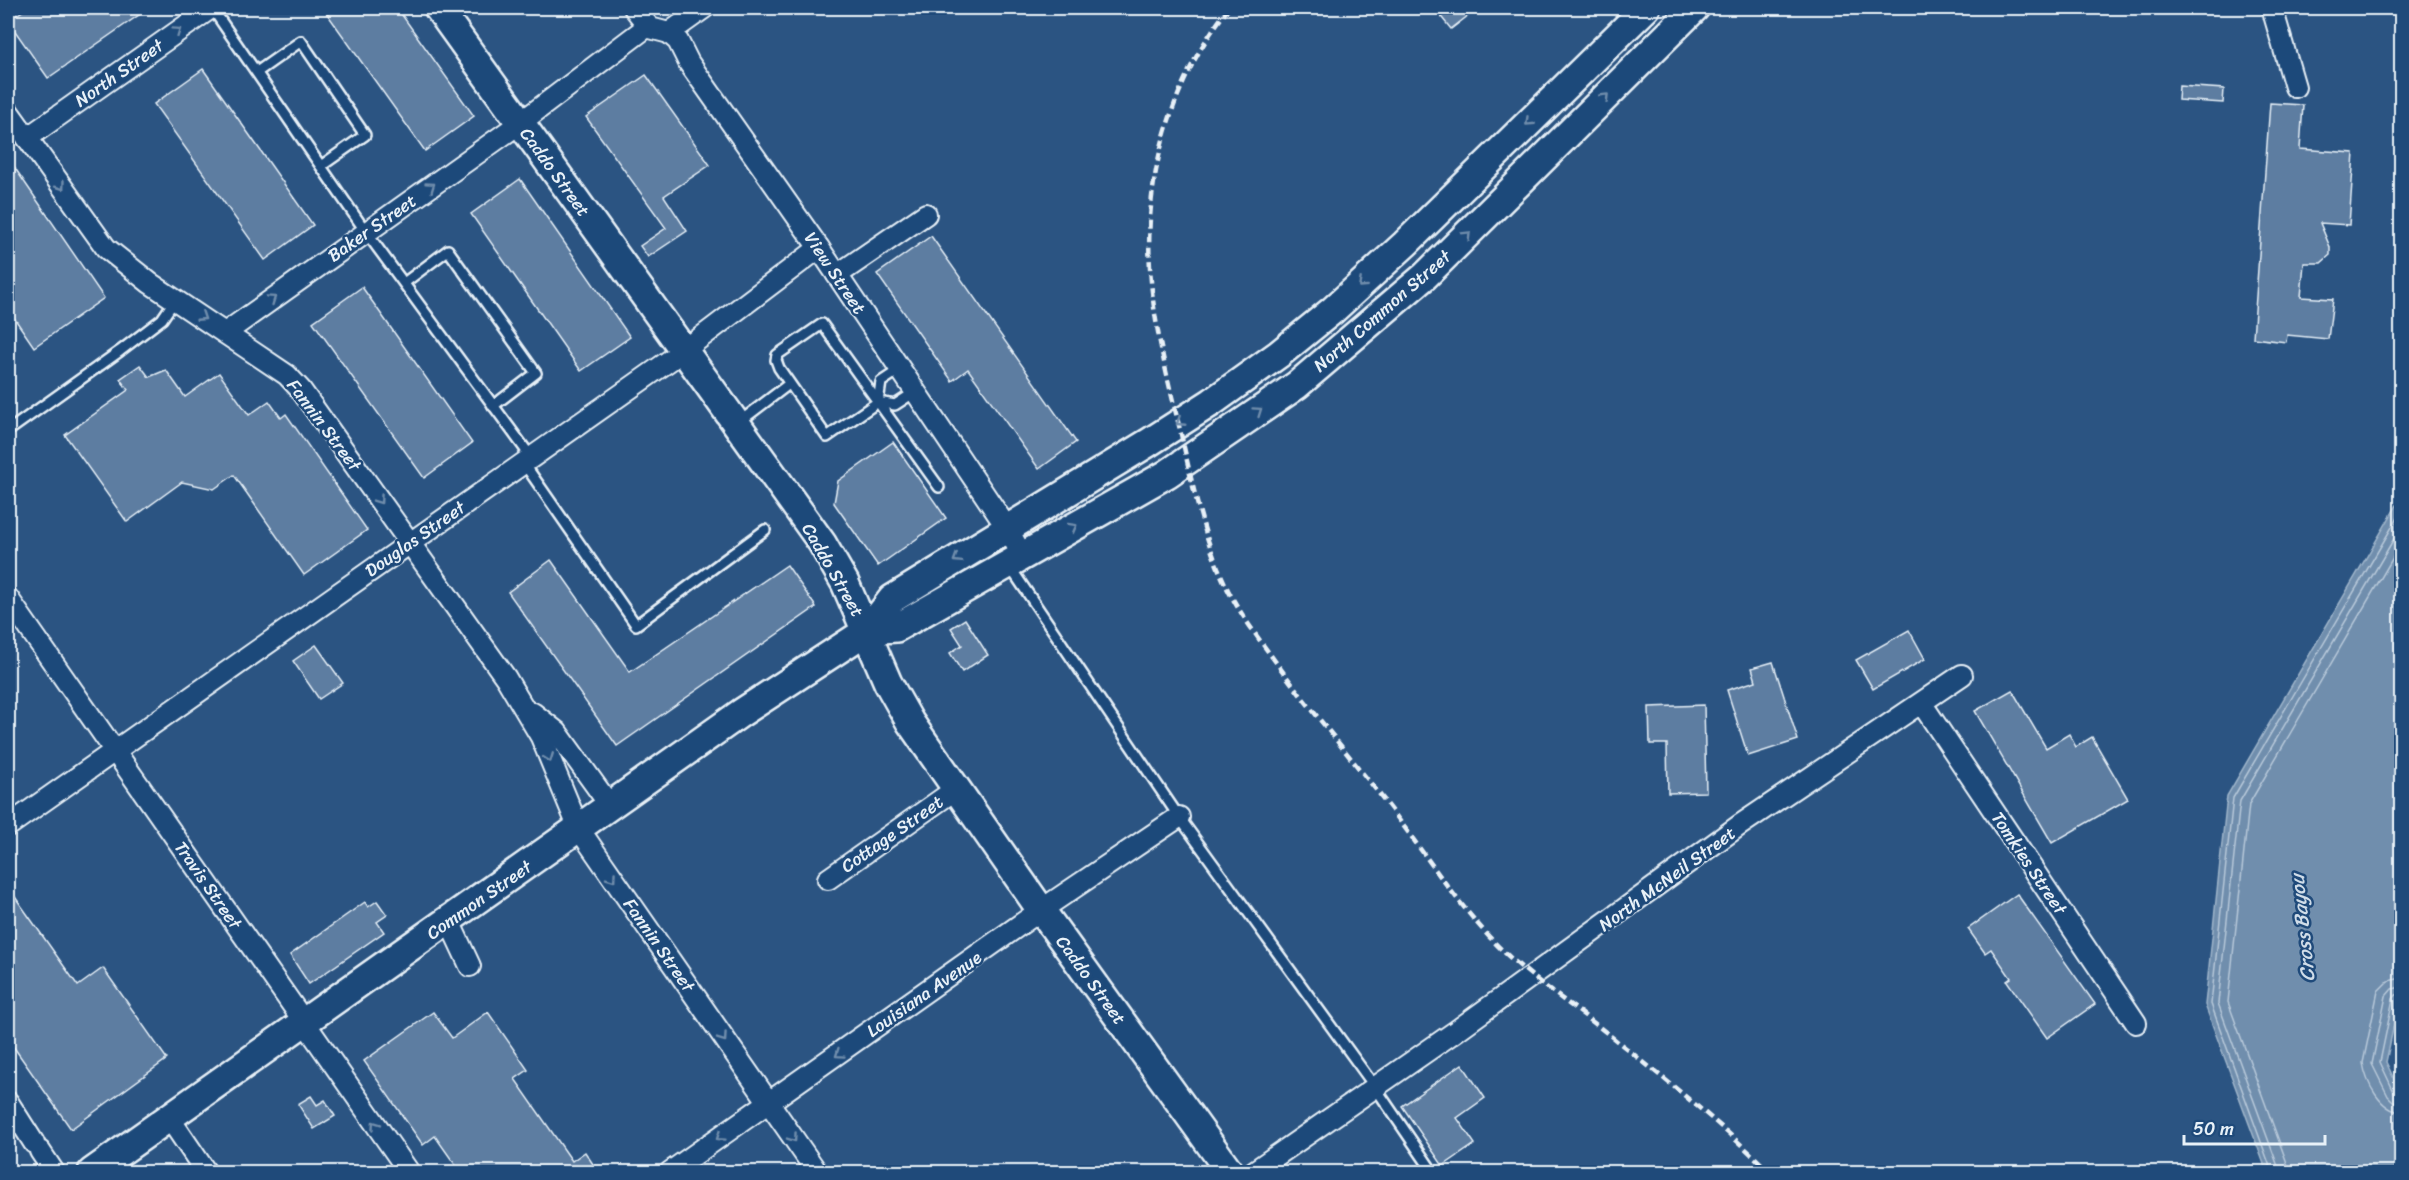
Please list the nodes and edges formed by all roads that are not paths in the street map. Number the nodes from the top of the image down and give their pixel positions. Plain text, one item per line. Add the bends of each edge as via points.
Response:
1 (212, 8) edge
2 (438, 8) edge
3 (634, 8) edge
4 (704, 8) edge
5 (1646, 8) edge
6 (1695, 8) edge
7 (2272, 8) edge
8 (648, 26) junction
9 (669, 33) junction
10 (257, 72) junction
11 (2295, 87) dead end
12 (8, 111) edge
13 (520, 123) junction
14 (27, 138) junction
15 (321, 166) junction
16 (926, 214) dead end
17 (366, 232) junction
18 (819, 248) junction
19 (837, 275) junction
20 (404, 283) junction
21 (175, 300) junction
22 (225, 333) junction
23 (683, 351) junction
24 (899, 370) junction
25 (789, 384) junction
26 (915, 392) junction
27 (878, 402) junction
28 (493, 406) junction
29 (736, 424) junction
30 (8, 431) edge
31 (527, 460) junction
32 (939, 488) dead end
33 (1007, 528) junction
34 (765, 530) dead end
35 (410, 543) junction
36 (1015, 560) junction
37 (8, 598) edge
38 (868, 630) junction
39 (1962, 675) dead end
40 (1922, 704) junction
41 (524, 705) junction
42 (116, 752) junction
43 (956, 789) junction
44 (611, 807) junction
45 (1179, 818) junction
46 (8, 826) edge
47 (579, 829) junction
48 (828, 879) dead end
49 (1041, 910) junction
50 (449, 921) junction
51 (470, 966) dead end
52 (303, 1023) junction
53 (2136, 1023) dead end
54 (1375, 1087) junction
55 (8, 1102) edge
56 (768, 1104) junction
57 (170, 1119) junction
58 (54, 1173) edge
59 (92, 1173) edge
60 (206, 1173) edge
61 (409, 1173) edge
62 (670, 1173) edge
63 (817, 1173) edge
64 (1230, 1173) edge
65 (1253, 1173) edge
66 (1433, 1173) edge

1 - 10 lane
14 -> 1 street, North Street
2 - 13 main road, Caddo Street
3 - 8 street
4 - 9 street
5 -> 33 main road, North Common Street via 1405,244 1306,332 1212,402
36 -> 6 main road, North Common Street via 1167,474 1296,385 1425,276
7 - 11 street
8 - 9 street
8 - 13 street, Baker Street
9 - 18 street, View Street
10 - 15 lane
10 - 15 lane via 301,41 364,135
12 - 14 street, Fannin Street
17 -> 13 street, Baker Street
13 - 23 main road, Caddo Street
14 -> 21 street, Fannin Street via 106,248
15 - 17 lane
16 - 19 street
17 - 20 lane
22 -> 17 street, Baker Street
18 - 19 street, View Street
18 - 23 street, Douglas Street
19 - 24 street, View Street
20 - 28 lane
20 - 28 lane via 448,250 536,373
21 -> 22 street, Fannin Street
21 - 30 lane via 162,319 129,345
22 -> 35 street, Fannin Street via 287,375 301,390
23 - 29 main road, Caddo Street
23 - 31 street, Douglas Street
24 - 26 street, View Street
24 - 27 lane via 881,382
25 - 27 lane via 827,437
25 - 27 lane via 777,355 822,324
25 - 29 lane
26 - 27 lane via 895,405
26 - 33 street, View Street
27 - 32 lane
28 - 31 lane
29 - 38 main road, Caddo Street via 822,543
31 - 34 lane via 636,625
31 - 35 street, Douglas Street
33 - 36 street, View Street
33 -> 38 main road, Common Street via 892,599
35 - 41 street, Fannin Street
35 - 42 street, Douglas Street
36 - 38 main road, Common Street via 896,628
36 - 45 lane
37 - 42 street, Travis Street
38 - 43 main road, Caddo Street via 897,701
38 - 44 main road, Common Street via 741,713
39 - 40 street, North McNeil Street
40 - 53 street, Tomkies Street
40 - 54 street, North McNeil Street via 1740,825
41 - 44 street, Fannin Street via 557,732
41 -> 47 street, Fannin Street
42 - 46 street, Douglas Street
42 - 52 street, Travis Street
43 - 48 street, Cottage Street
43 - 49 main road, Caddo Street
44 - 47 main road, Common Street
45 - 49 street, Louisiana Avenue
45 - 54 lane
47 - 50 main road, Common Street
47 -> 56 street, Fannin Street
49 -> 56 street, Louisiana Avenue
49 - 64 main road, Caddo Street
50 - 51 street
50 - 52 main road, Common Street
52 - 57 main road, Common Street
61 -> 52 street, Travis Street
54 - 65 street, North McNeil Street
54 - 66 lane
55 - 58 street
56 -> 62 street, Louisiana Avenue
56 -> 63 street, Fannin Street
57 - 59 main road, Common Street
57 - 60 street

